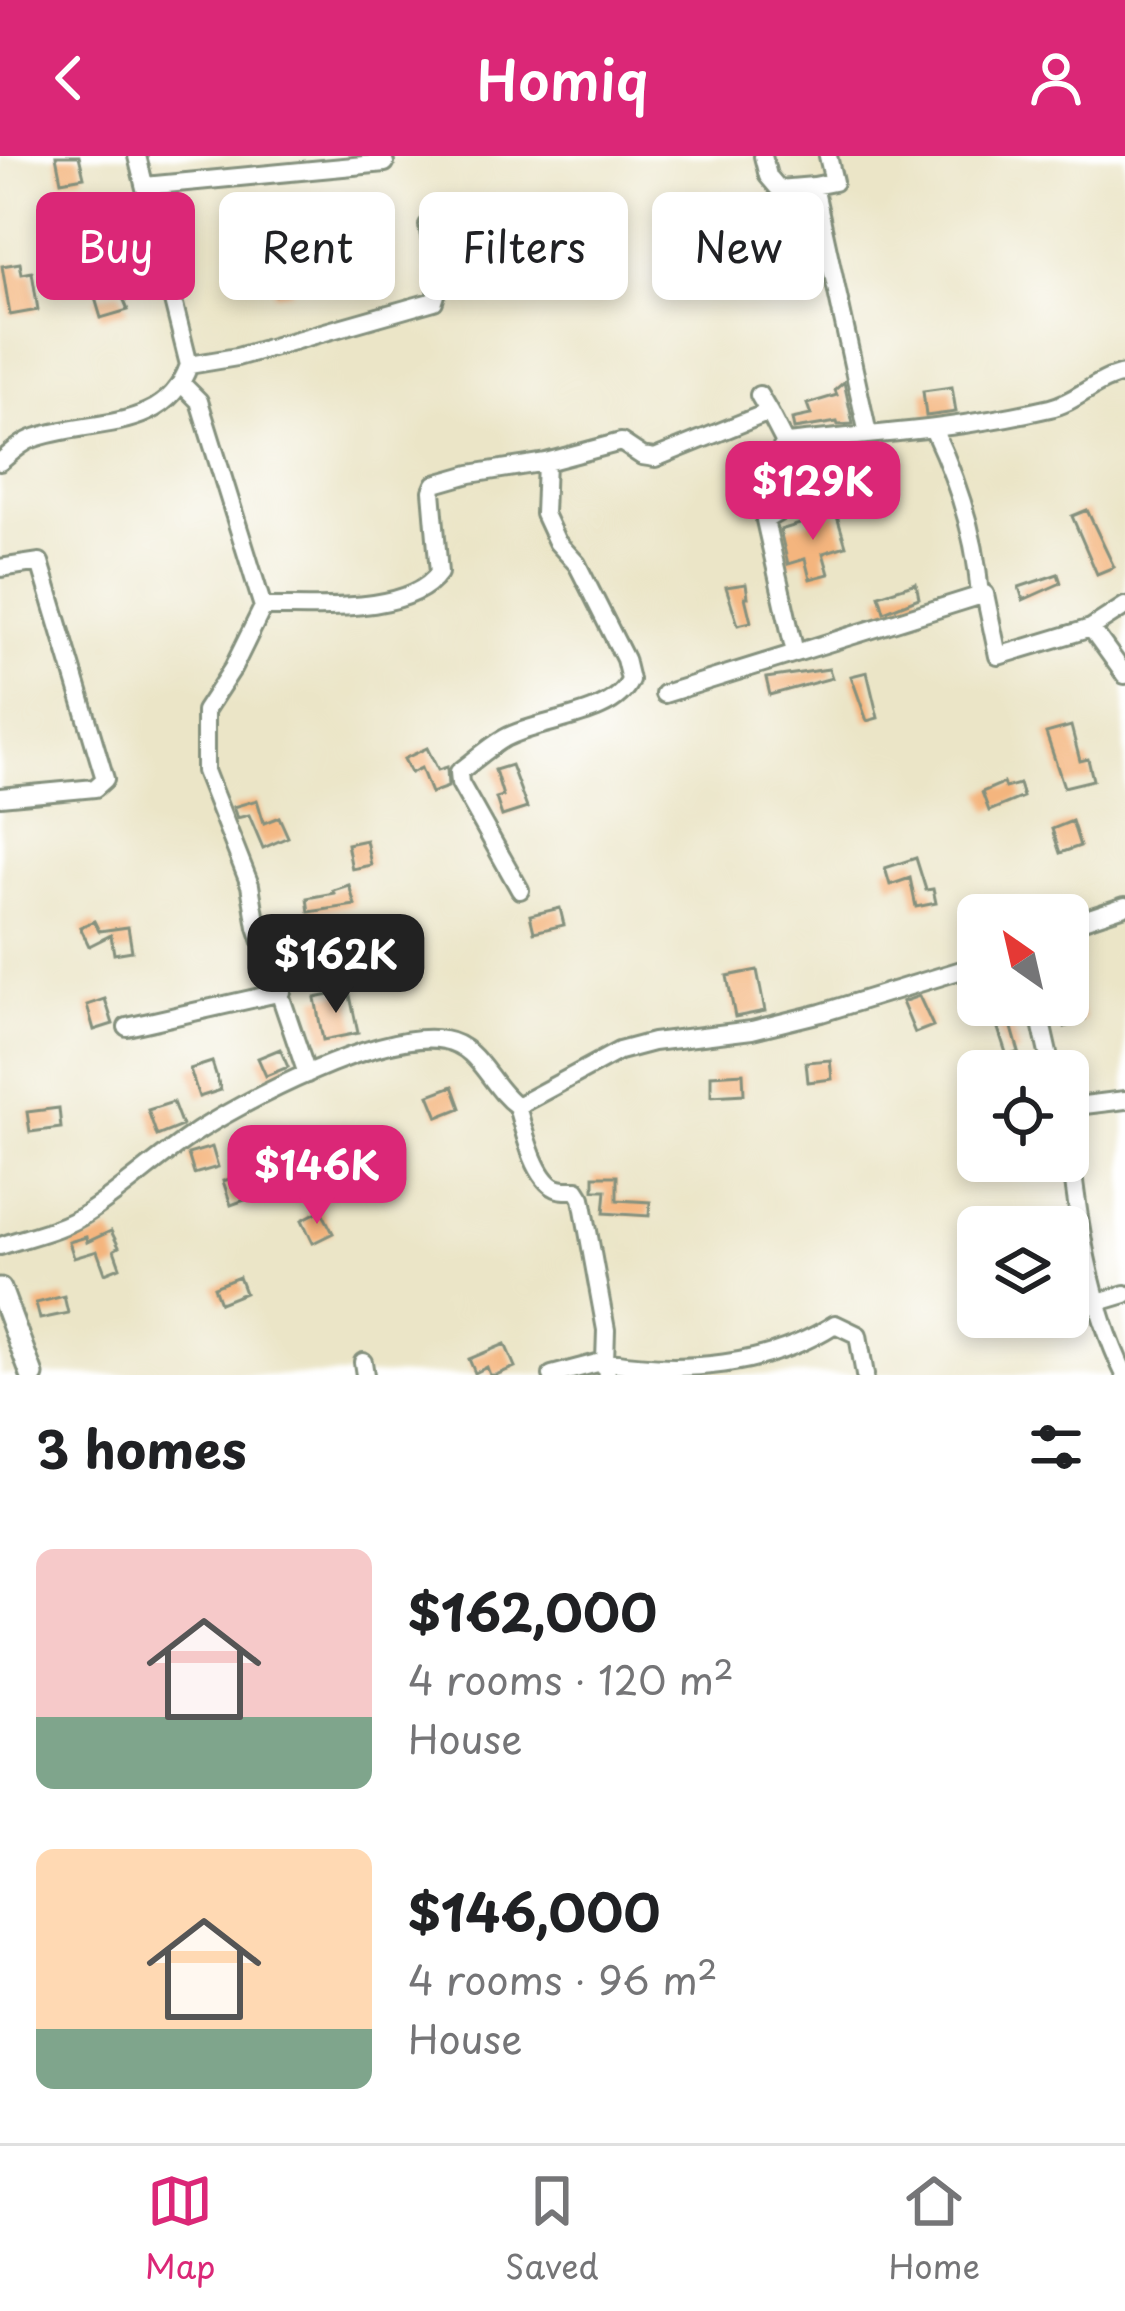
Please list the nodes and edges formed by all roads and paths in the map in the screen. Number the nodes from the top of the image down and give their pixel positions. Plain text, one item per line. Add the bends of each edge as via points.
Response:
1 (137, 156) edge
2 (763, 156) edge
3 (828, 156) edge
4 (386, 163) dead end
5 (145, 186) junction
6 (814, 186) junction
7 (434, 300) edge
8 (189, 365) junction
9 (1125, 374) edge
10 (182, 384) junction
11 (759, 395) dead end
12 (769, 412) junction
13 (934, 431) junction
14 (868, 434) junction
15 (784, 443) junction
16 (0, 462) edge
17 (546, 462) junction
18 (0, 568) edge
19 (980, 596) junction
20 (1125, 606) edge
21 (262, 607) junction
22 (1091, 628) junction
23 (795, 653) junction
24 (1125, 675) edge
25 (664, 694) dead end
26 (0, 797) edge
27 (520, 890) dead end
28 (1125, 906) edge
29 (1089, 918) edge
30 (957, 971) edge
31 (282, 992) junction
32 (127, 1027) dead end
33 (307, 1074) junction
34 (1125, 1100) edge
35 (1089, 1104) edge
36 (517, 1106) junction
37 (1073, 1182) edge
38 (0, 1246) edge
39 (0, 1289) edge
40 (1125, 1294) edge
41 (1095, 1303) junction
42 (606, 1368) edge
43 (32, 1375) edge
44 (552, 1375) edge
45 (865, 1375) edge
46 (1125, 1375) edge

1 - 5 street
2 - 6 street via 779,189
3 - 6 street via 834,182
4 - 5 street
5 - 8 street
6 - 14 street
7 - 8 street
8 - 10 street
9 - 13 street via 1057,407
10 - 16 street via 164,404 118,423 29,440
10 - 21 street via 199,401
11 - 12 street
12 - 15 street
12 - 17 street via 655,458 621,442
13 - 14 street
13 - 19 street via 977,551
14 - 15 street
15 - 23 street via 777,454 787,507 765,520
17 - 21 street via 434,484 439,573 431,584 376,605
17 - 27 street via 544,514 577,564 631,680 602,707 503,739 459,772
18 - 26 street via 40,562 105,779 94,788
19 - 22 street via 998,656
19 - 23 street
20 - 22 street
21 - 31 street via 206,711 206,771
22 - 24 street
23 - 25 street
28 - 29 street
30 - 36 street via 752,1030 619,1052
31 - 32 street
31 - 33 street
33 - 36 street via 379,1045 445,1040 477,1058
33 - 38 street via 191,1135 86,1214
34 - 35 street
36 - 42 street via 546,1180 582,1198
37 - 41 street
39 - 43 main road
40 - 41 street
41 - 46 street
42 - 44 street
42 - 45 street via 724,1364 810,1340 835,1324 858,1335

